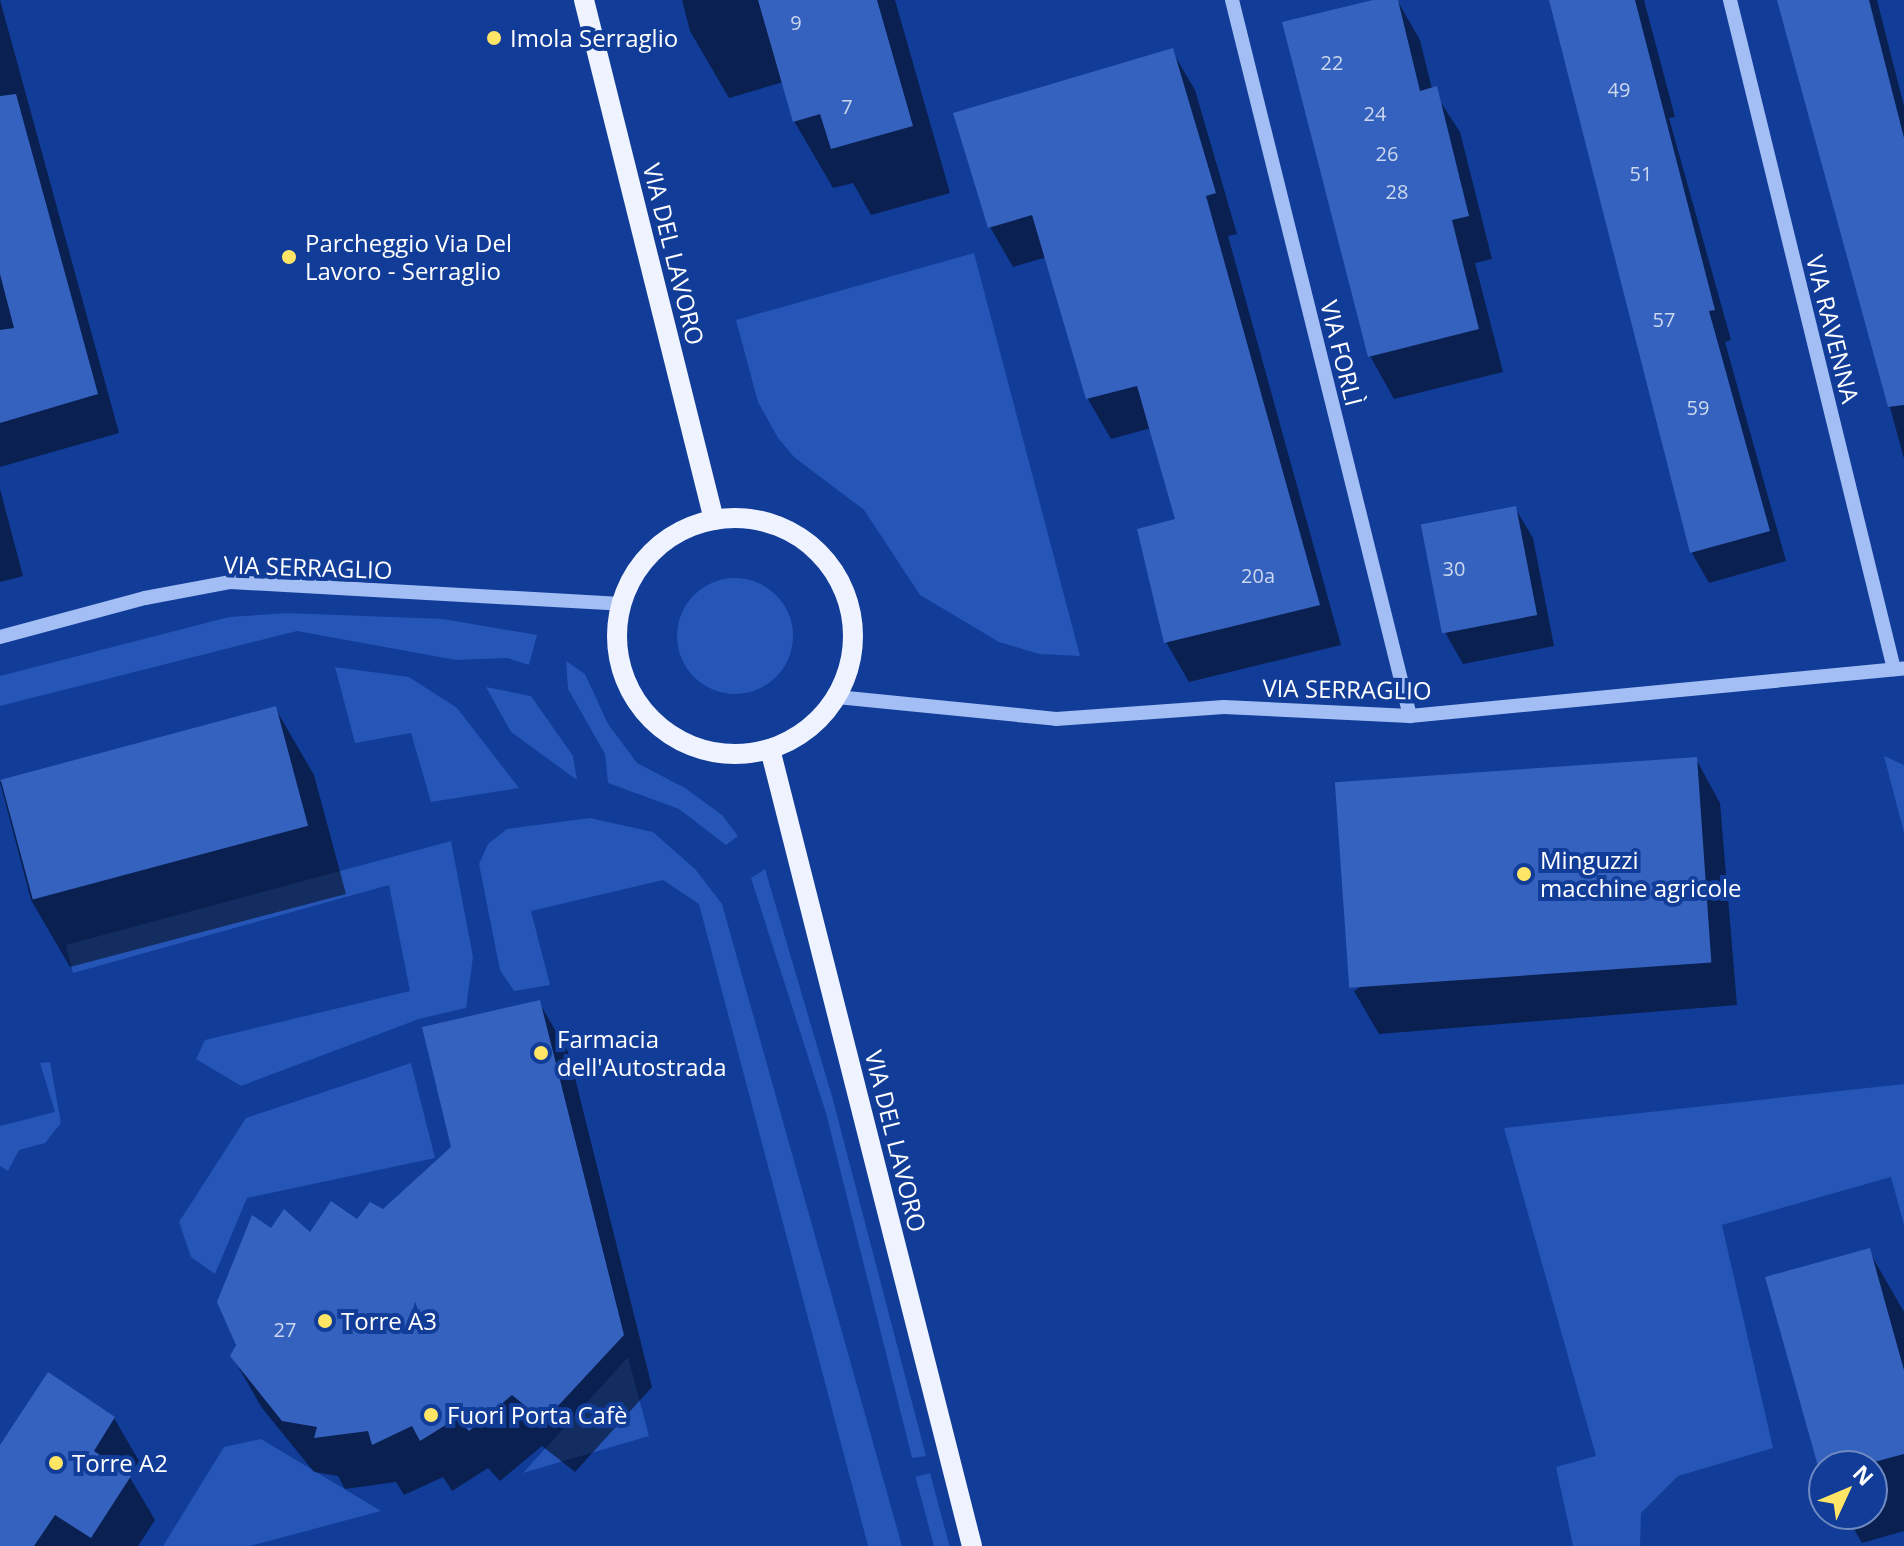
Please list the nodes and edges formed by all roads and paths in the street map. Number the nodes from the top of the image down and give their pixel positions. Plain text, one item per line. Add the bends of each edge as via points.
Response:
1 (584, 0) edge
2 (1232, 0) edge
3 (1730, 0) edge
4 (714, 520) junction
5 (621, 604) junction
6 (0, 637) edge
7 (1899, 669) edge
8 (837, 697) junction
9 (1410, 716) junction
10 (770, 749) junction
11 (972, 1546) edge

1 - 4 main road, VIA DEL LAVORO
2 - 9 street, VIA FORLÌ
3 - 7 street, VIA RAVENNA
4 - 5 main road via 683,530 655,548 634,574
4 - 8 main road via 748,519 781,527 810,544 832,569 847,599 854,633 850,666
5 - 6 street, VIA SERRAGLIO via 230,582 145,598
5 - 10 main road via 617,640 623,676 641,707 666,733 734,755
7 - 9 street, VIA SERRAGLIO
8 - 9 street, VIA SERRAGLIO via 1056,719 1224,707
8 - 10 main road via 796,739
10 - 11 main road, VIA DEL LAVORO

